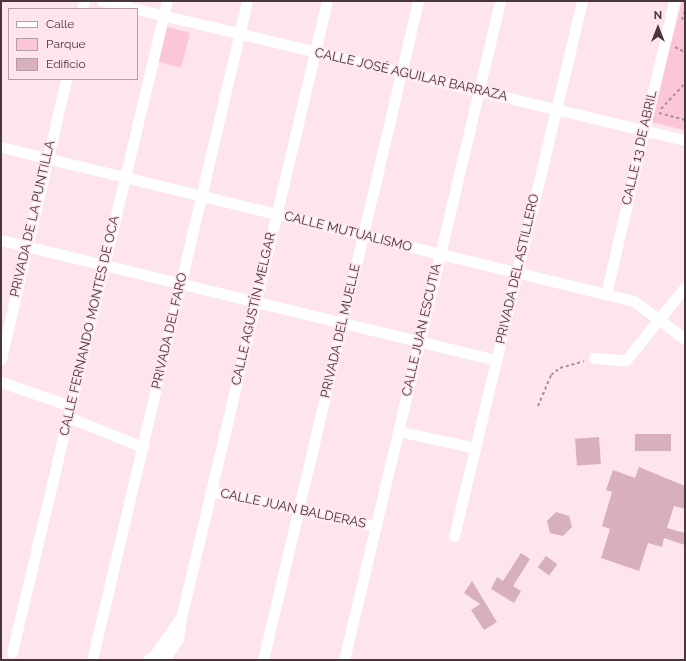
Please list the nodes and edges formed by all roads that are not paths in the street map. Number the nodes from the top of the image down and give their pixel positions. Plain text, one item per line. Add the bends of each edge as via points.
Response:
1 (102, 1) edge
2 (167, 1) edge
3 (247, 1) edge
4 (327, 1) edge
5 (418, 1) edge
6 (500, 1) edge
7 (582, 1) edge
8 (674, 1) edge
9 (132, 8) edge
10 (138, 10) edge
11 (164, 16) junction
12 (239, 34) junction
13 (315, 52) junction
14 (402, 73) junction
15 (66, 80) edge
16 (479, 91) junction
17 (556, 109) junction
18 (644, 130) junction
19 (685, 140) edge
20 (1, 147) edge
21 (47, 158) junction
22 (125, 177) junction
23 (201, 196) junction
24 (277, 214) junction
25 (363, 235) junction
26 (1, 240) edge
27 (27, 246) junction
28 (440, 254) junction
29 (104, 265) junction
30 (517, 273) junction
31 (181, 283) junction
32 (685, 287) edge
33 (606, 294) junction
34 (256, 300) junction
35 (659, 317) junction
36 (343, 322) junction
37 (685, 339) edge
38 (419, 341) junction
39 (594, 358) road end
40 (1, 359) edge
41 (496, 360) junction
42 (1, 382) edge
43 (69, 411) junction
44 (398, 431) junction
45 (142, 446) junction
46 (475, 448) junction
47 (211, 491) junction
48 (298, 512) junction
49 (376, 526) junction
50 (454, 536) dead end
51 (181, 618) junction
52 (12, 652) dead end
53 (170, 658) edge
54 (92, 660) edge
55 (148, 660) edge
56 (263, 660) edge
57 (344, 660) edge

1 - 9 street, CALLE JOSÉ AGUILAR BARRAZA
2 - 11 street, CALLE FERNANDO MONTES DE OCA
3 - 12 street, PRIVADA DEL FARO
4 - 13 street, CALLE AGUSTÍN MELGAR
5 - 14 street, PRIVADA DEL MUELLE
6 - 16 street, CALLE JUAN ESCUTIA
7 - 17 street, PRIVADA DEL ASTILLERO
8 - 18 street, CALLE 13 DE ABRIL
10 - 11 street, CALLE JOSÉ AGUILAR BARRAZA
11 - 12 street, CALLE JOSÉ AGUILAR BARRAZA
11 - 22 street, CALLE FERNANDO MONTES DE OCA
12 - 13 street, CALLE JOSÉ AGUILAR BARRAZA
12 - 23 street, PRIVADA DEL FARO
13 - 14 street, CALLE JOSÉ AGUILAR BARRAZA
13 - 24 street, CALLE AGUSTÍN MELGAR
14 - 16 street, CALLE JOSÉ AGUILAR BARRAZA
14 - 25 street, PRIVADA DEL MUELLE
15 - 21 street, PRIVADA DE LA PUNTILLA
16 - 17 street, CALLE JOSÉ AGUILAR BARRAZA
16 - 28 street, CALLE JUAN ESCUTIA
17 - 18 street, CALLE JOSÉ AGUILAR BARRAZA
17 - 30 street, PRIVADA DEL ASTILLERO
18 - 19 street, CALLE JOSÉ AGUILAR BARRAZA
18 - 33 street, CALLE 13 DE ABRIL
20 - 21 street, CALLE MUTUALISMO
21 - 22 street, CALLE MUTUALISMO
21 - 27 street, PRIVADA DE LA PUNTILLA
22 - 23 street, CALLE MUTUALISMO
22 - 29 street, CALLE FERNANDO MONTES DE OCA
23 - 24 street, CALLE MUTUALISMO
23 - 31 street, PRIVADA DEL FARO
24 - 25 street, CALLE MUTUALISMO
24 - 34 street, CALLE AGUSTÍN MELGAR
25 - 28 street, CALLE MUTUALISMO
25 - 36 street, PRIVADA DEL MUELLE
26 - 27 street
27 - 29 street
27 - 40 street, PRIVADA DE LA PUNTILLA
28 - 30 street, CALLE MUTUALISMO
28 - 38 street, CALLE JUAN ESCUTIA
29 - 31 street
29 - 43 street, CALLE FERNANDO MONTES DE OCA
30 - 33 street, CALLE MUTUALISMO
30 - 41 street, PRIVADA DEL ASTILLERO
31 - 34 street
31 - 45 street, PRIVADA DEL FARO
32 - 35 street
33 - 35 street, CALLE MUTUALISMO via 634,301
34 - 36 street
34 - 47 street, CALLE AGUSTÍN MELGAR
35 - 37 street, CALLE MUTUALISMO
35 - 39 street via 633,355 626,360
36 - 38 street
36 - 48 street, PRIVADA DEL MUELLE
38 - 41 street
38 - 44 street, CALLE JUAN ESCUTIA
41 - 46 street, PRIVADA DEL ASTILLERO
42 - 43 street
43 - 45 street
43 - 52 street, CALLE FERNANDO MONTES DE OCA
44 - 46 street
44 - 49 street, CALLE JUAN ESCUTIA
45 - 54 street, PRIVADA DEL FARO
46 - 50 street, PRIVADA DEL ASTILLERO
47 - 48 street, CALLE JUAN BALDERAS
47 - 51 street, CALLE AGUSTÍN MELGAR
48 - 49 street, CALLE JUAN BALDERAS
48 - 56 street, PRIVADA DEL MUELLE
49 - 57 street, CALLE JUAN ESCUTIA
51 - 53 street, CALLE AGUSTÍN MELGAR via 178,639
51 - 55 street, CALLE AGUSTÍN MELGAR

